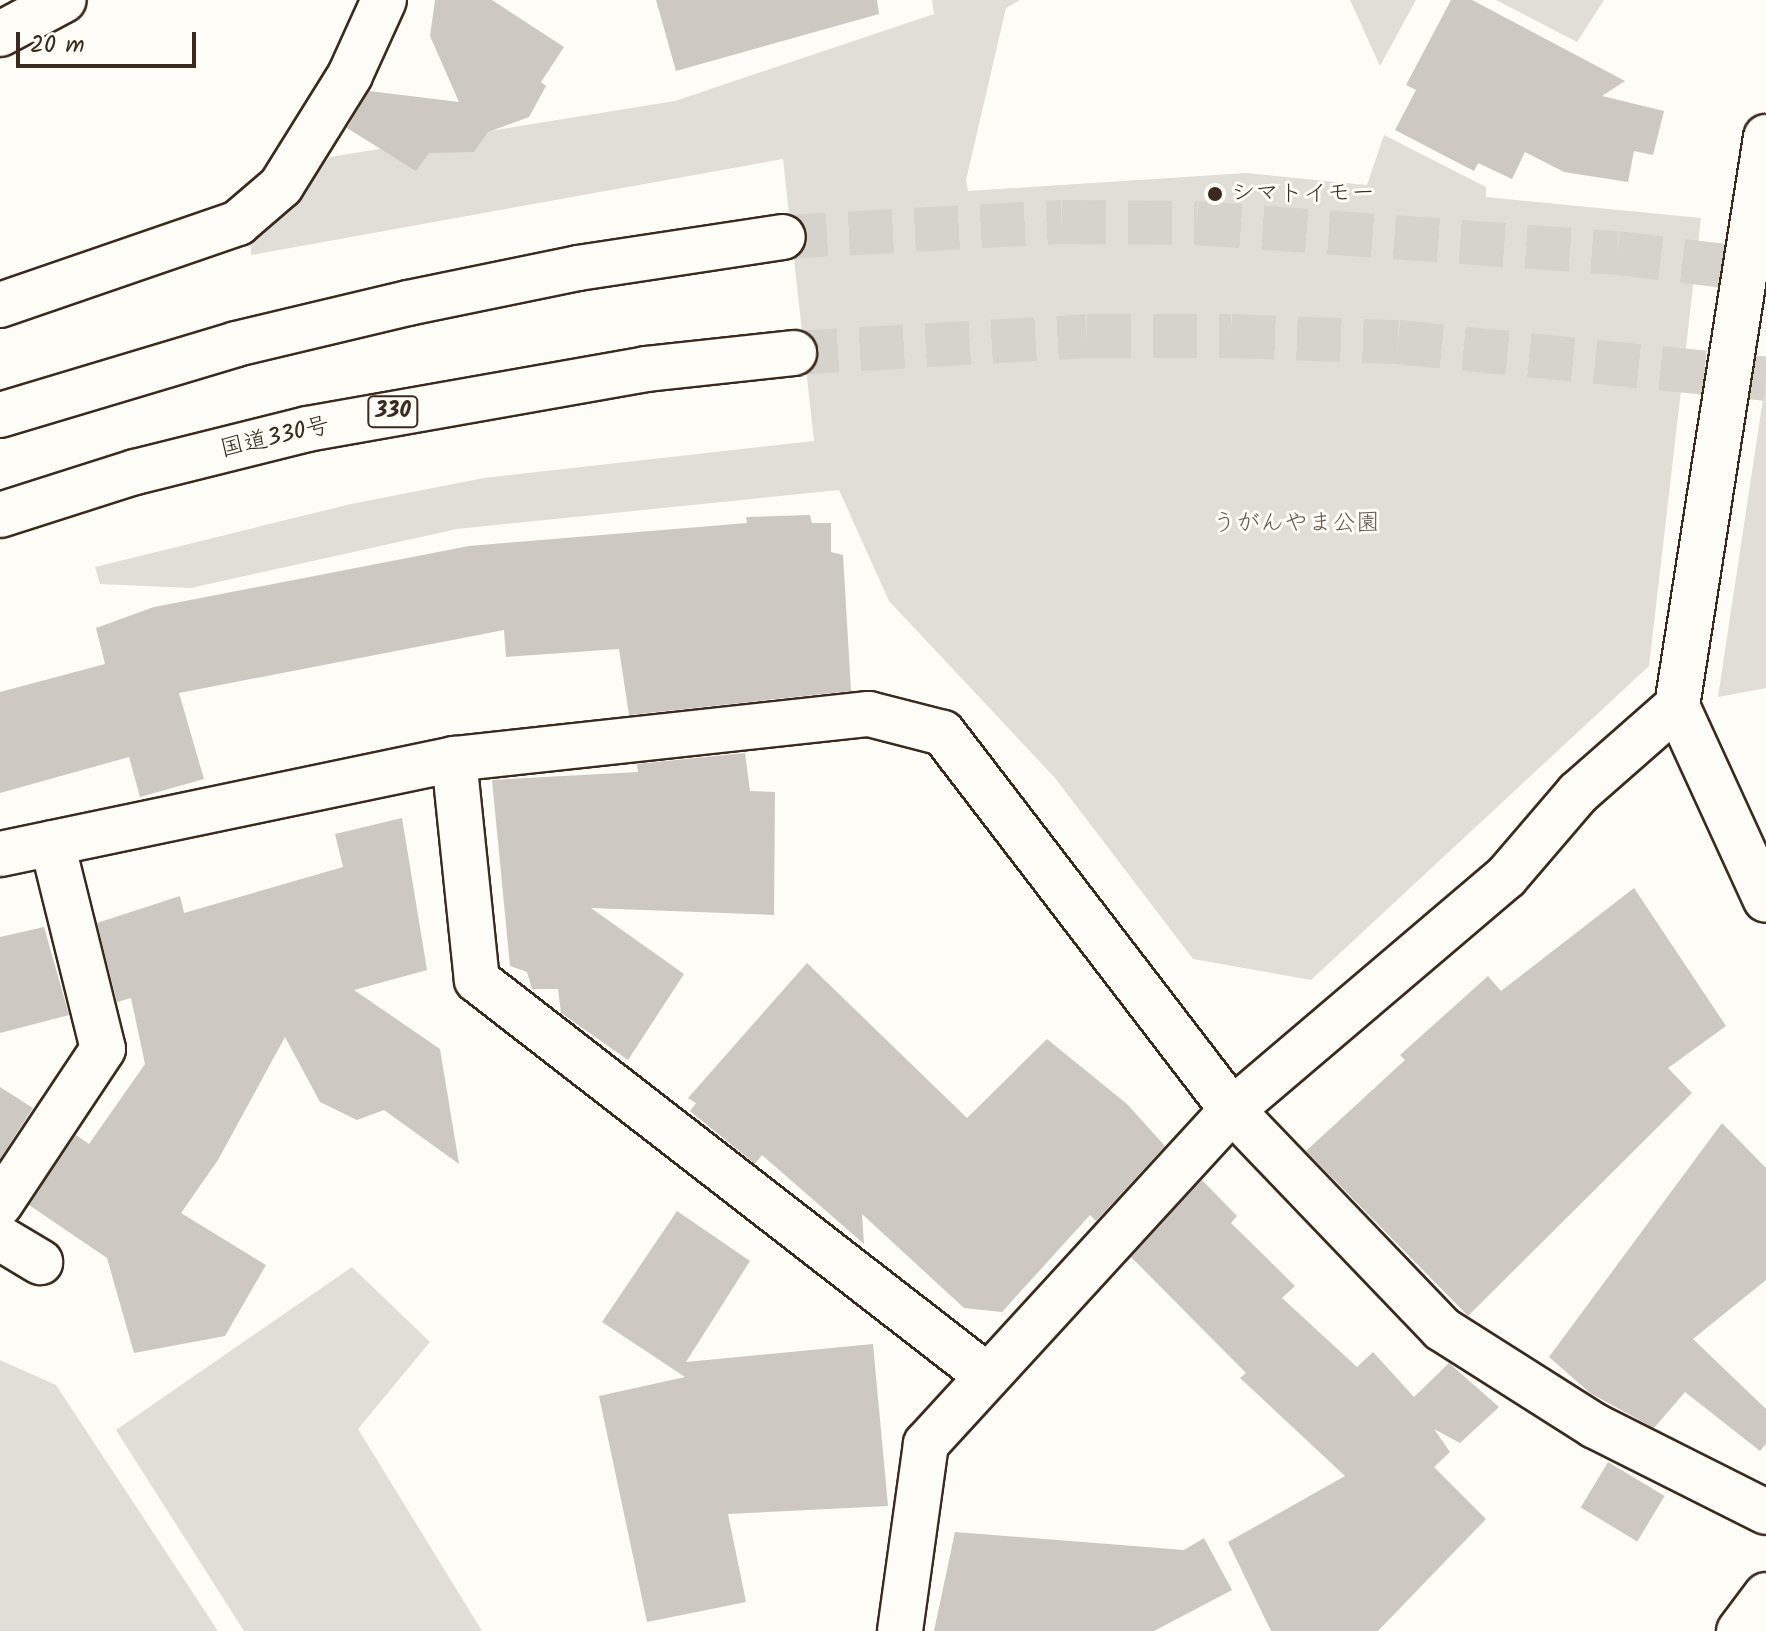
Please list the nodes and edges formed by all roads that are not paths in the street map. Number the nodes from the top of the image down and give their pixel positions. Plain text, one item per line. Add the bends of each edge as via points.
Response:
1 (64, 0) edge
2 (384, 0) edge
3 (0, 34) edge
4 (1766, 137) edge
5 (783, 237) tunnel mouth
6 (0, 305) edge
7 (794, 353) tunnel mouth
8 (0, 415) edge
9 (0, 515) edge
10 (1677, 706) junction
11 (454, 759) junction
12 (52, 843) junction
13 (0, 854) edge
14 (1766, 900) edge
15 (1232, 1110) junction
16 (0, 1204) edge
17 (0, 1238) edge
18 (40, 1262) dead end
19 (986, 1375) junction
20 (1766, 1512) edge
21 (1766, 1595) edge
22 (900, 1631) edge
23 (1739, 1631) edge

1 - 3 main road
2 - 6 main road via 350,75 281,186 238,223
4 - 10 main road
5 - 8 main road via 578,268 394,306 236,344
7 - 9 main road, 国道330号 / 330 via 646,369 307,429 135,472
10 - 14 main road
10 - 15 main road via 1578,793 1506,877
11 - 12 main road
11 - 15 main road via 869,714 943,733
11 - 19 main road via 477,980
12 - 13 main road
12 - 16 main road via 103,1049
15 - 19 main road
15 - 20 main road via 1442,1329 1595,1426
17 - 18 main road
19 - 22 main road via 926,1444
21 - 23 main road

